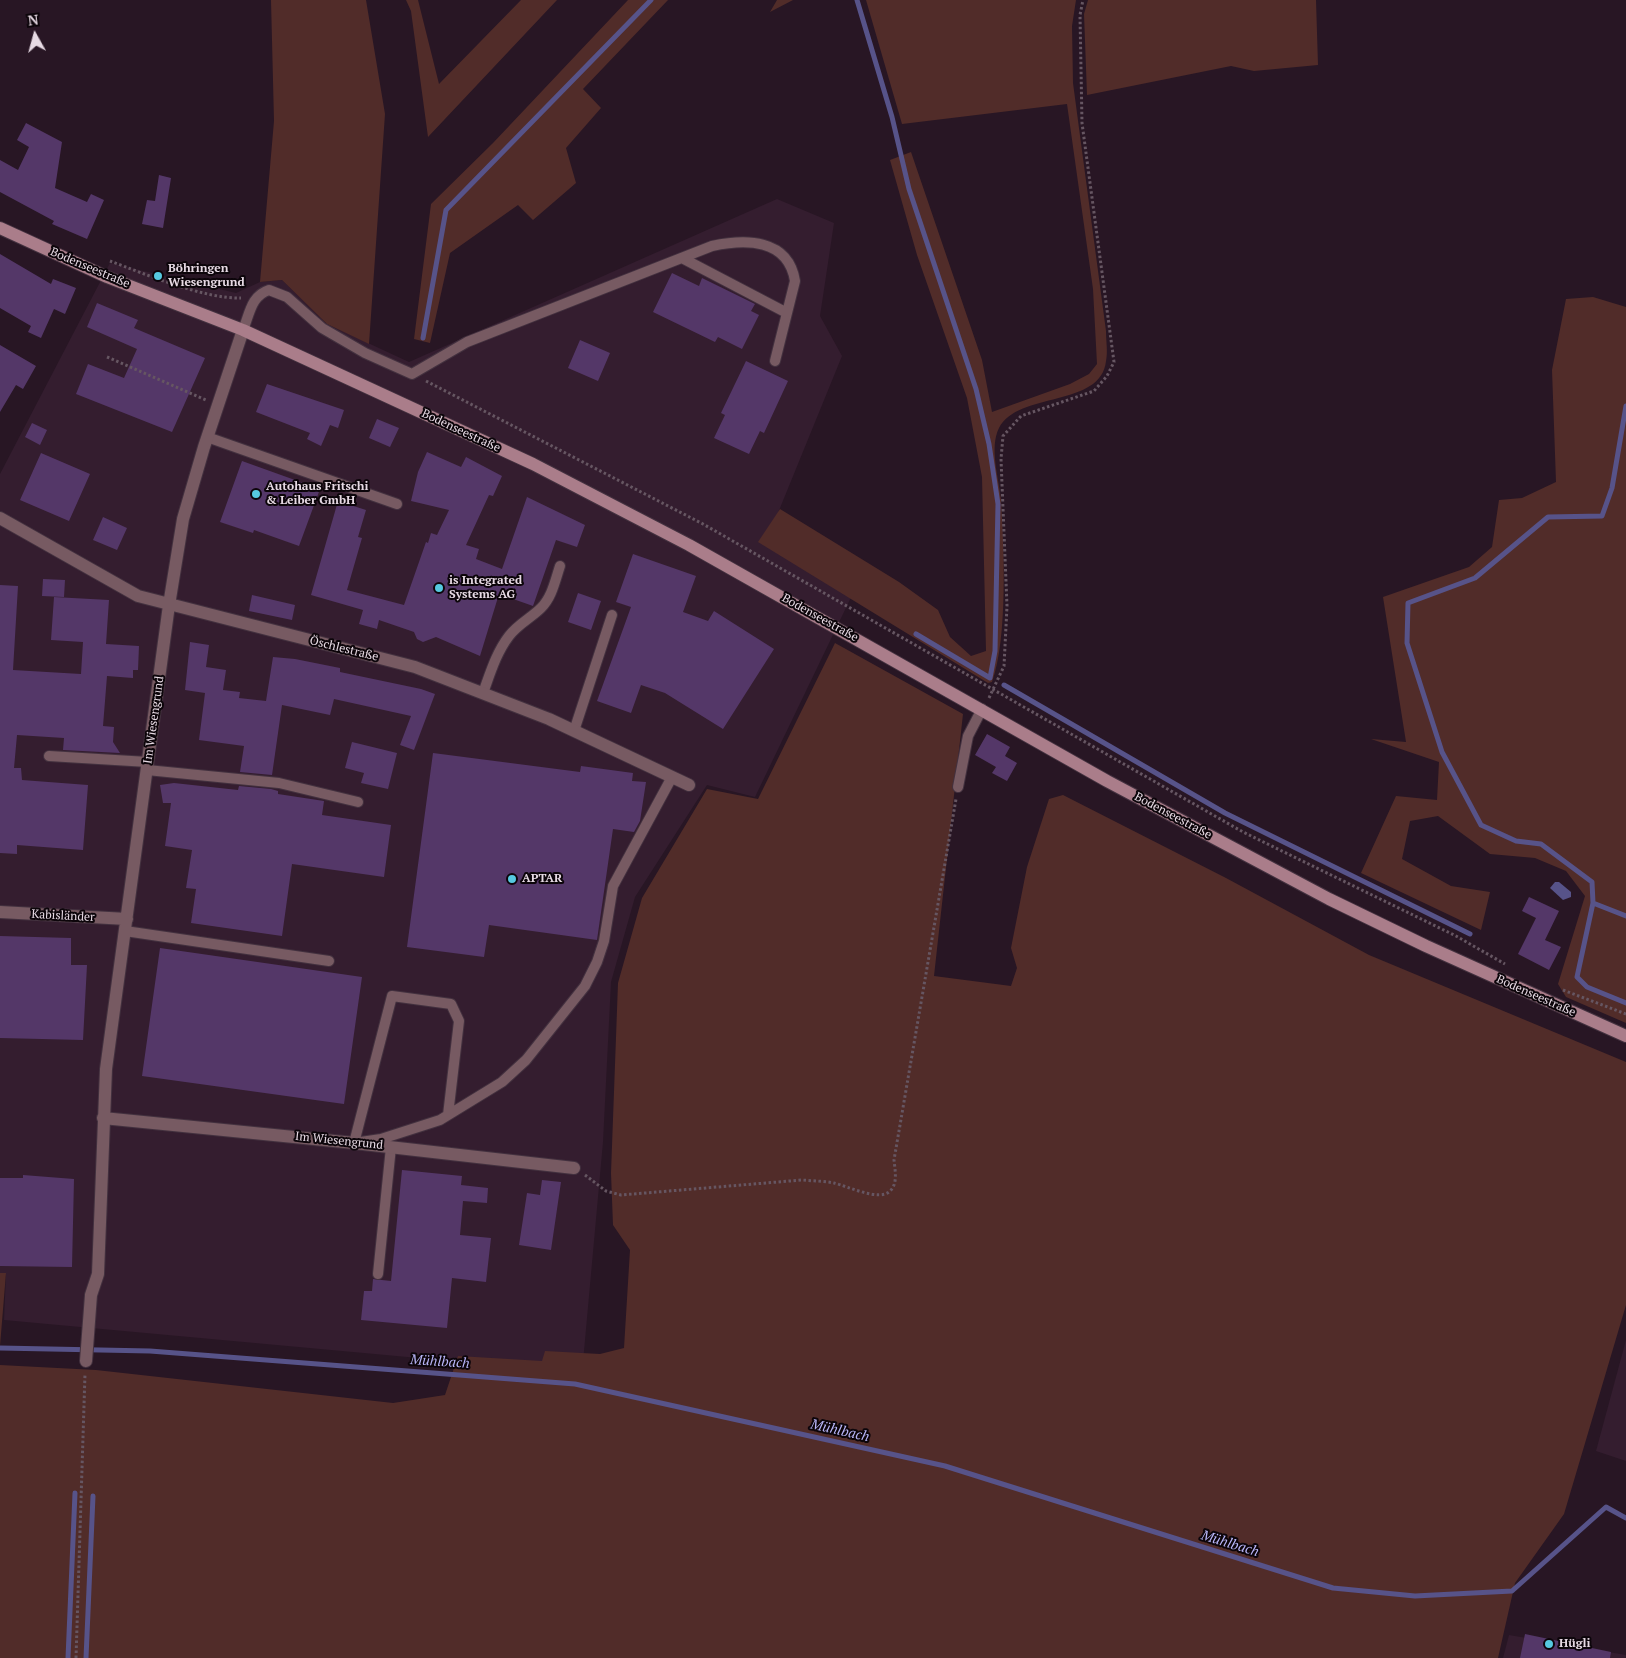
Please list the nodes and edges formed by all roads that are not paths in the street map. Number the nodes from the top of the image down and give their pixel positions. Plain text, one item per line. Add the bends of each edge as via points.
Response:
1 (0, 228) edge
2 (682, 258) junction
3 (787, 312) junction
4 (243, 330) junction
5 (775, 362) dead end
6 (207, 437) junction
7 (397, 504) dead end
8 (0, 518) edge
9 (560, 566) dead end
10 (169, 605) junction
11 (612, 615) dead end
12 (483, 693) junction
13 (982, 710) junction
14 (574, 731) junction
15 (49, 756) dead end
16 (147, 766) junction
17 (672, 777) junction
18 (689, 785) dead end
19 (958, 787) road end
20 (358, 802) dead end
21 (0, 912) edge
22 (126, 925) junction
23 (329, 960) dead end
24 (1626, 1036) edge
25 (448, 1116) junction
26 (103, 1118) junction
27 (354, 1143) junction
28 (391, 1147) junction
29 (574, 1168) road end
30 (378, 1274) dead end
31 (86, 1361) road end

1 - 4 street, Bodenseestraße via 107,277
2 - 3 lane
2 - 3 lane via 712,246 737,241 753,241 767,246 782,255 793,268 795,281
2 - 4 lane via 467,342 412,374 365,353 322,328 287,297 269,290 258,293
3 - 5 lane
4 - 6 street, Im Wiesengrund
4 - 13 street, Bodenseestraße via 533,464 689,545
6 - 7 lane
6 - 10 street, Im Wiesengrund via 183,519
8 - 10 street, Öschlestraße via 138,596
9 - 12 lane via 550,597 540,610 508,637
10 - 12 street, Öschlestraße via 415,667
10 - 16 street, Im Wiesengrund
11 - 14 lane
12 - 14 street, Öschlestraße
13 - 19 lane via 962,754
13 - 24 street, Bodenseestraße via 1107,781 1329,899
14 - 17 street, Öschlestraße
15 - 16 lane
16 - 20 lane via 279,783
16 - 22 street, Im Wiesengrund
17 - 18 street, Öschlestraße
17 - 25 lane via 614,886 604,942 585,986 526,1060 502,1082
21 - 22 street, Kabisländer
22 - 23 lane
22 - 26 street, Im Wiesengrund via 106,1069
25 - 27 lane via 406,1132
25 - 27 lane via 458,1021 451,1004 392,996
26 - 27 street, Im Wiesengrund
26 - 31 street, Im Wiesengrund via 98,1274 91,1296
27 - 28 street, Im Wiesengrund
28 - 29 street, Im Wiesengrund
28 - 30 lane

